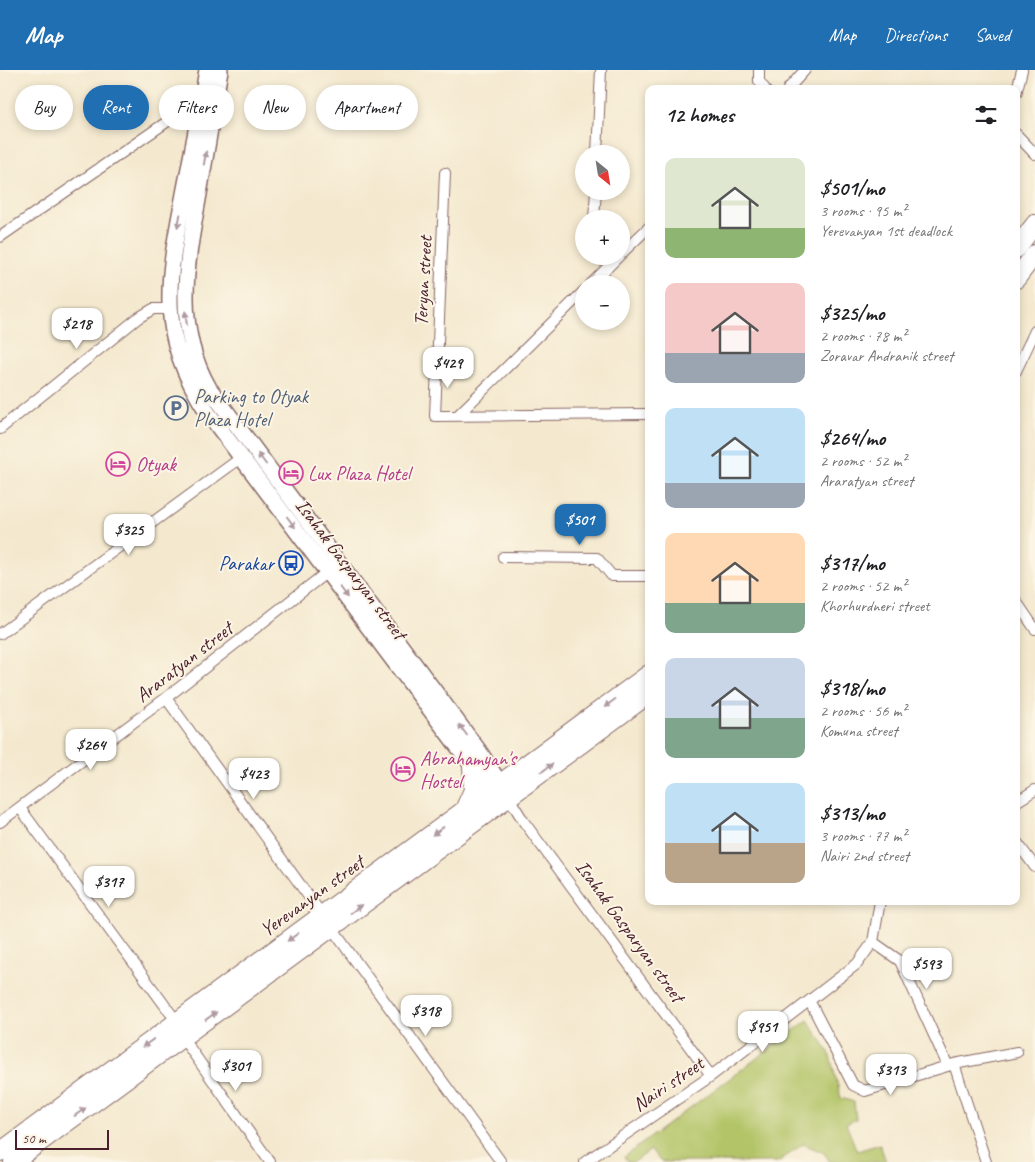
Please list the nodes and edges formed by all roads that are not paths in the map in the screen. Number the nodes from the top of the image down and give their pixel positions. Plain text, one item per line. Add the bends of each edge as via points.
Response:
1 (207, 70) edge
2 (220, 70) edge
3 (601, 70) edge
4 (759, 70) edge
5 (805, 70) edge
6 (1022, 70) edge
7 (204, 85) edge
8 (762, 85) edge
9 (792, 85) edge
10 (1018, 85) edge
11 (159, 127) edge
12 (197, 130) edge
13 (1020, 138) edge
14 (597, 145) edge
15 (1035, 154) edge
16 (445, 173) dead end
17 (1035, 224) edge
18 (645, 231) edge
19 (0, 237) edge
20 (630, 244) edge
21 (1020, 244) edge
22 (1035, 254) edge
23 (609, 265) edge
24 (1020, 274) edge
25 (599, 275) edge
26 (575, 300) edge
27 (170, 309) junction
28 (1034, 338) edge
29 (1020, 364) edge
30 (645, 414) edge
31 (457, 416) junction
32 (0, 429) edge
33 (242, 457) junction
34 (503, 557) dead end
35 (333, 567) junction
36 (645, 576) edge
37 (1020, 607) edge
38 (1035, 629) edge
39 (0, 634) edge
40 (645, 677) edge
41 (645, 697) edge
42 (166, 698) junction
43 (472, 765) junction
44 (1035, 790) edge
45 (503, 797) junction
46 (1020, 799) edge
47 (20, 808) junction
48 (461, 814) junction
49 (0, 822) edge
50 (1020, 847) edge
51 (1035, 867) edge
52 (879, 905) edge
53 (327, 921) junction
54 (874, 942) junction
55 (810, 1002) junction
56 (179, 1030) junction
57 (1017, 1052) dead end
58 (951, 1065) junction
59 (711, 1076) junction
60 (0, 1152) edge
61 (13, 1162) edge
62 (270, 1162) edge
63 (501, 1162) edge
64 (585, 1162) edge
65 (986, 1162) edge

1 - 7 main road, Isahak Gasparyan street
35 -> 2 main road, Isahak Gasparyan street via 209,388 191,346 185,307 186,272
3 - 14 street
4 - 8 street
5 - 9 street
6 - 10 street
11 - 19 street
12 -> 27 main road, Isahak Gasparyan street via 170,270
13 - 15 street
16 - 31 street, Teryan street via 435,416
17 - 21 highway
18 - 20 street
22 - 24 highway
23 - 25 street
26 - 31 street
27 - 32 street via 153,309 138,318
27 - 33 main road, Isahak Gasparyan street via 175,343 188,379
28 - 29 street
30 - 31 street, Teryan street
33 -> 35 main road, Isahak Gasparyan street
33 - 39 street
34 - 36 street via 597,558 612,576
35 - 42 street, Araratyan street
35 -> 43 main road, Isahak Gasparyan street
45 -> 35 main road, Isahak Gasparyan street via 479,751
37 - 38 street
40 -> 45 highway, Yerevanyan street
45 -> 41 highway, Yerevanyan street
42 - 47 street, Araratyan street
42 - 53 street
43 - 45 main road, Isahak Gasparyan street
43 - 48 highway via 473,790
44 - 46 street
45 - 48 highway, Yerevanyan street
53 -> 45 highway, Yerevanyan street
45 - 59 street, Isahak Gasparyan street
47 - 49 street, Araratyan street
47 - 56 street
48 -> 53 highway, Yerevanyan street
50 - 51 street
52 - 54 street, Nairi street
53 - 56 highway, Yerevanyan street
53 - 63 street
54 - 55 street, Nairi street via 857,964
54 - 58 street via 900,961
55 - 58 street via 853,1085 865,1091
55 - 59 street, Nairi street
56 -> 60 highway, Yerevanyan street
61 -> 56 highway, Yerevanyan street
56 - 62 street
57 - 58 street
58 - 65 street
59 - 64 street, Nairi street

